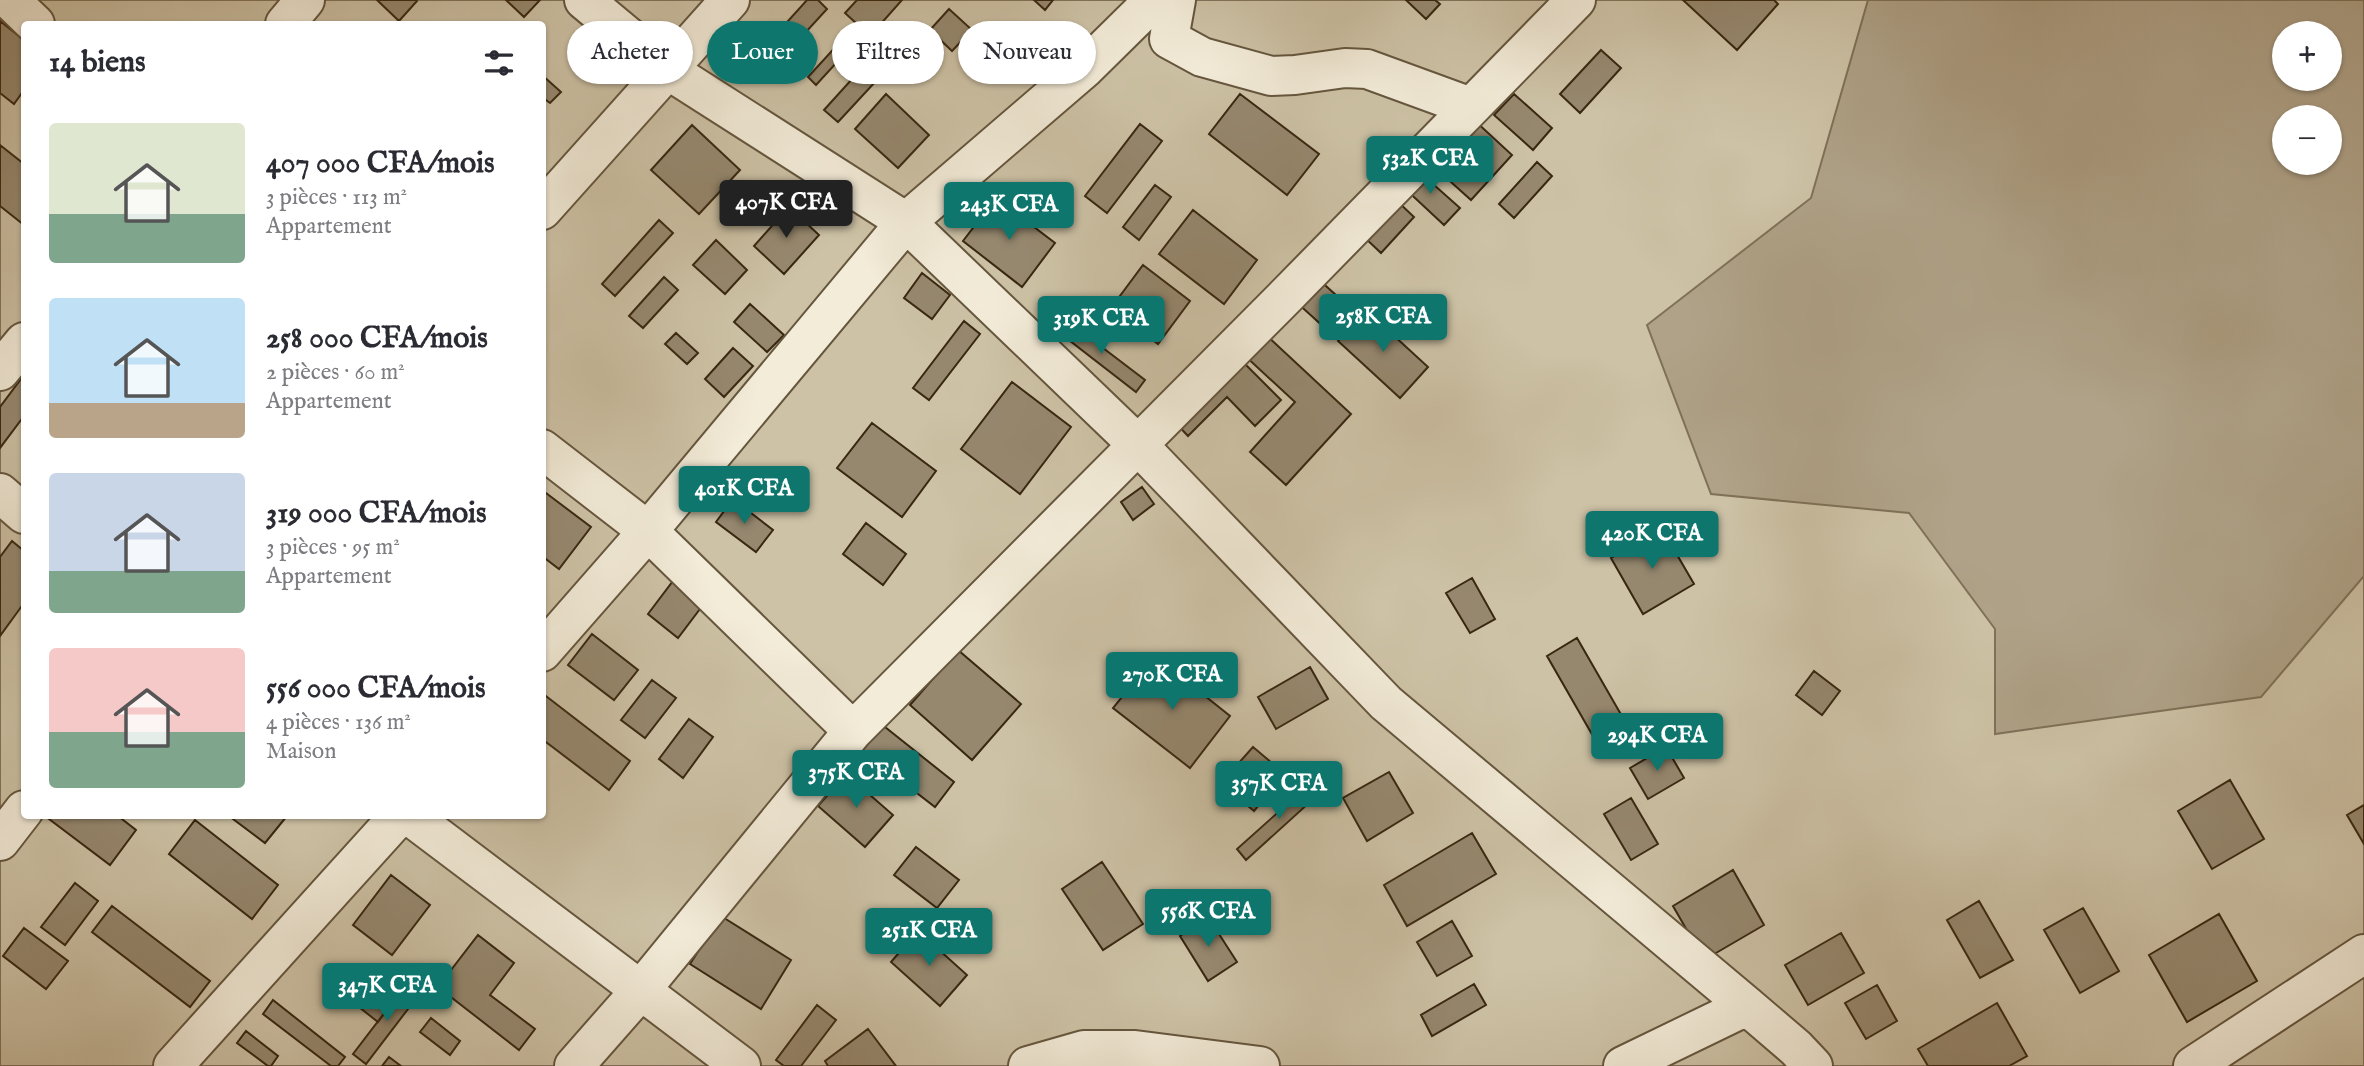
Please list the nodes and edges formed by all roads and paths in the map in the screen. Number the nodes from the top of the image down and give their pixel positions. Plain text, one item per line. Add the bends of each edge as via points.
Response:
1 (10, 0) edge
2 (305, 0) edge
3 (584, 0) edge
4 (730, 0) edge
5 (1154, 0) edge
6 (1176, 0) edge
7 (1576, 0) edge
8 (32, 21) edge
9 (288, 21) edge
10 (609, 21) edge
11 (693, 42) edge
12 (655, 84) edge
13 (690, 84) edge
14 (1471, 107) junction
15 (546, 206) edge
16 (906, 222) junction
17 (21, 346) edge
18 (0, 371) edge
19 (1137, 444) junction
20 (546, 452) edge
21 (0, 493) edge
22 (21, 511) edge
23 (648, 531) junction
24 (546, 647) edge
25 (853, 731) junction
26 (21, 814) edge
27 (396, 819) edge
28 (414, 819) edge
29 (0, 841) edge
30 (2364, 954) edge
31 (640, 991) junction
32 (1747, 1006) junction
33 (173, 1066) edge
34 (574, 1066) edge
35 (741, 1066) edge
36 (1028, 1066) edge
37 (1260, 1066) edge
38 (1623, 1066) edge
39 (1813, 1066) edge
40 (2193, 1066) edge

1 - 8 street
2 - 9 street
3 - 10 street
4 - 11 street
5 - 16 street via 1085,68
6 - 14 street via 1169,39 1202,57 1271,76 1367,69
7 - 14 street
12 - 15 street
13 - 16 street
14 - 19 street
16 - 19 street
16 - 23 street
17 - 18 street
19 - 25 street
19 - 32 street via 1386,703
20 - 23 street
21 - 22 street
23 - 24 street
23 - 25 street
25 - 31 street
26 - 29 street
27 - 33 street
28 - 31 street
30 - 40 street
31 - 34 street
31 - 35 street
32 - 38 street
32 - 39 street
36 - 37 street via 1084,1050 1135,1050

